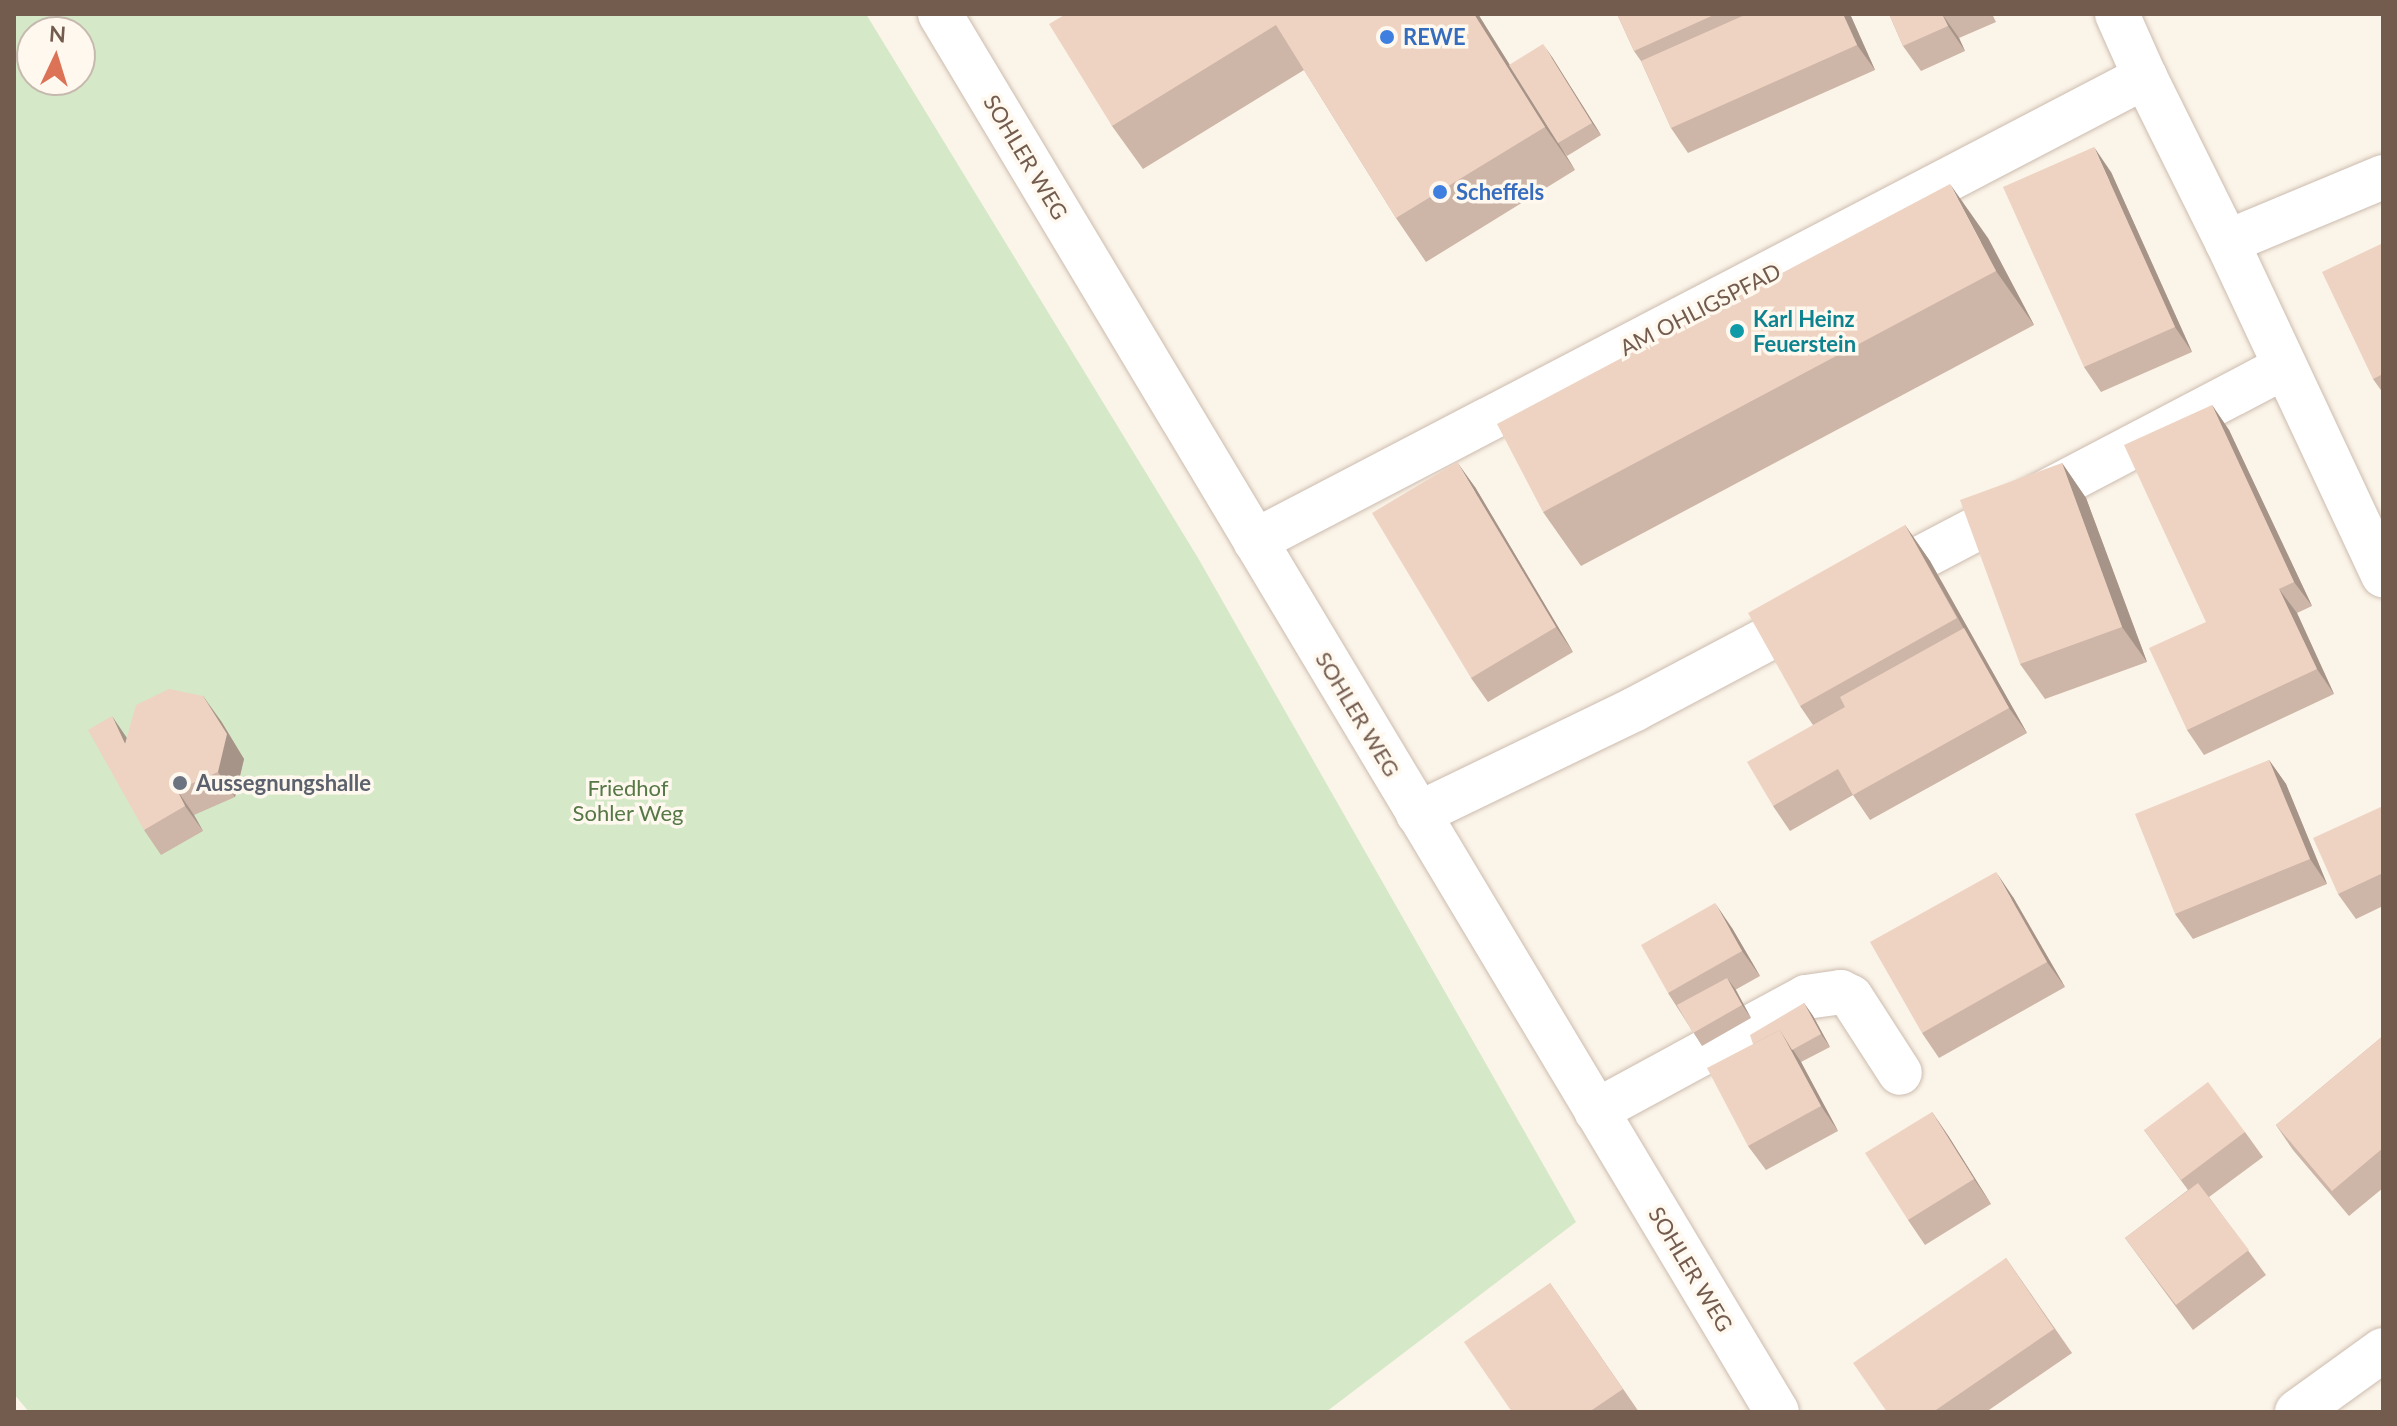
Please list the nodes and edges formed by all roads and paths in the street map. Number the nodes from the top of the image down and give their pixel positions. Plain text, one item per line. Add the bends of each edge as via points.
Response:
1 (940, 14) edge
2 (2117, 14) edge
3 (2145, 77) junction
4 (2383, 177) edge
5 (2227, 242) junction
6 (2284, 367) junction
7 (1255, 541) junction
8 (2383, 575) edge
9 (1418, 814) junction
10 (1900, 1073) dead end
11 (1596, 1111) junction
12 (2383, 1350) edge
13 (1777, 1412) edge
14 (2297, 1412) edge

1 - 7 street, SOHLER WEG
2 - 3 street
3 - 5 street
3 - 7 street, AM OHLIGSPFAD
4 - 5 street
5 - 6 street
6 - 8 street
6 - 9 street via 1635,709
7 - 9 street, SOHLER WEG
9 - 11 street, SOHLER WEG
10 - 11 street via 1851,997 1841,992 1806,997
11 - 13 street, SOHLER WEG
12 - 14 street

